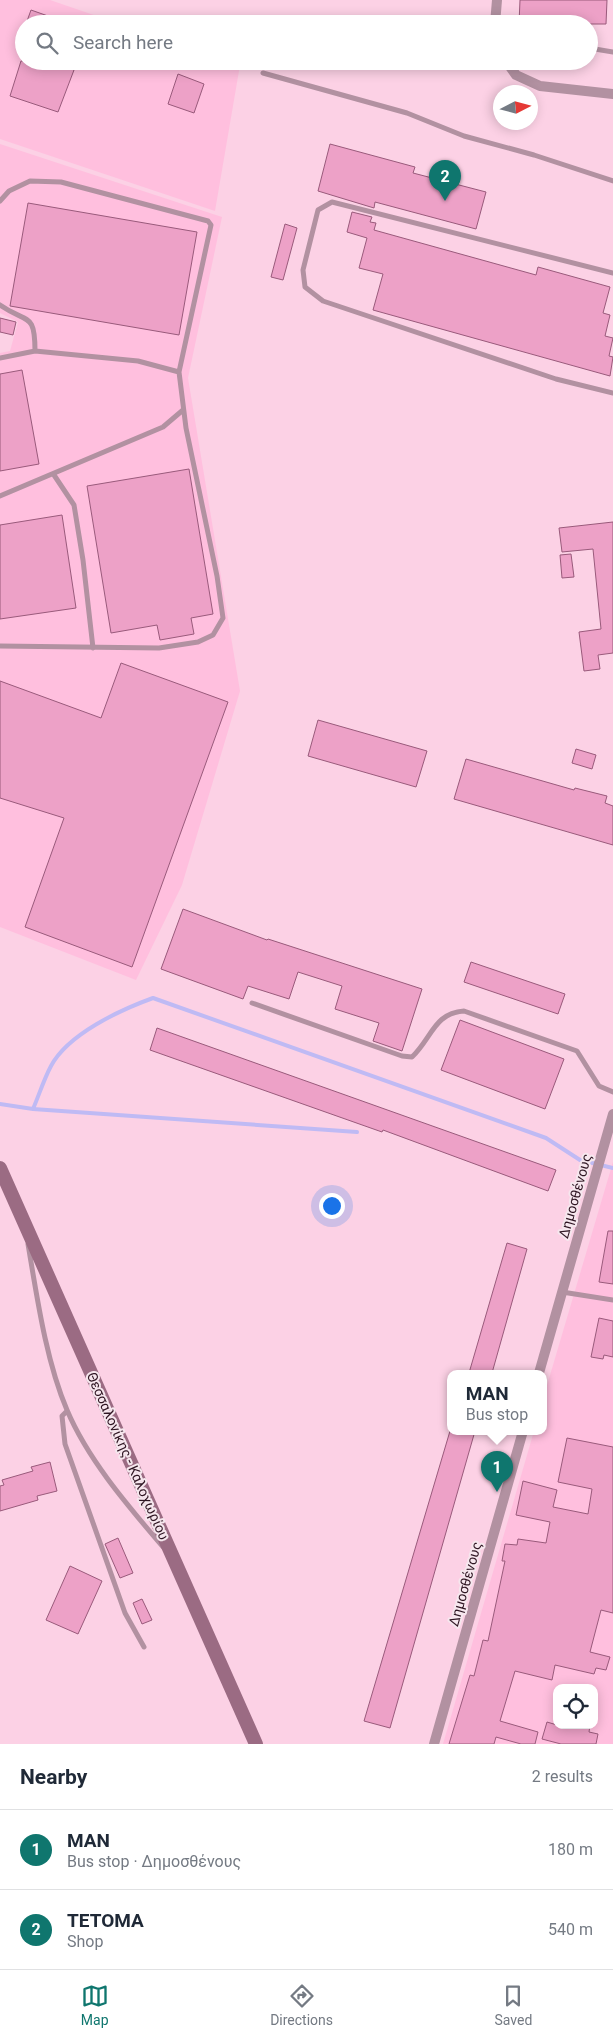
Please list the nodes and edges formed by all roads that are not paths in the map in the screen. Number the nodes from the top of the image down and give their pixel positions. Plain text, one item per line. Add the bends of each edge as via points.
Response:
1 (497, 0) edge
2 (496, 15) edge
3 (598, 50) edge
4 (613, 52) edge
5 (512, 70) edge
6 (263, 73) dead end
7 (613, 94) edge
8 (613, 181) edge
9 (0, 201) edge
10 (613, 273) edge
11 (0, 305) edge
12 (34, 351) junction
13 (0, 358) edge
14 (179, 372) junction
15 (613, 393) edge
16 (183, 410) junction
17 (54, 475) junction
18 (0, 496) edge
19 (0, 646) edge
20 (93, 648) junction
21 (252, 1003) dead end
22 (613, 1092) edge
23 (613, 1114) edge
24 (0, 1168) edge
25 (24, 1221) junction
26 (562, 1292) junction
27 (613, 1300) edge
28 (540, 1370) edge
29 (67, 1411) junction
30 (522, 1435) edge
31 (173, 1559) junction
32 (144, 1647) dead end
33 (256, 1744) edge
34 (434, 1744) edge

1 - 2 street
3 - 4 lane
5 - 7 street via 516,75 540,86
6 - 8 lane via 407,113 464,136
9 - 14 lane via 9,191 30,181 62,182 208,221 211,225
10 - 15 lane via 332,202 318,210 303,270 305,287 323,301 556,379
11 - 12 lane via 29,320 35,330
12 - 13 lane
12 - 14 lane via 138,361
14 - 16 lane
16 - 17 lane via 162,427
16 - 20 lane via 223,618 213,635 198,642 159,648
17 - 18 lane
17 - 20 lane via 74,505
19 - 20 lane
21 - 22 lane via 412,1057 422,1048 443,1016 464,1012 577,1051 599,1086
23 - 26 street, Δημοσθένους
24 - 25 main road, Θεσσαλονίκης - Καλοχωρίου
25 - 29 lane via 38,1302
25 - 31 main road, Θεσσαλονίκης - Καλοχωρίου
26 - 27 lane
26 - 28 street, Δημοσθένους
29 - 31 lane via 126,1504
29 - 32 lane via 62,1416 65,1444 125,1613
30 - 34 street, Δημοσθένους
31 - 33 main road, Θεσσαλονίκης - Καλοχωρίου

